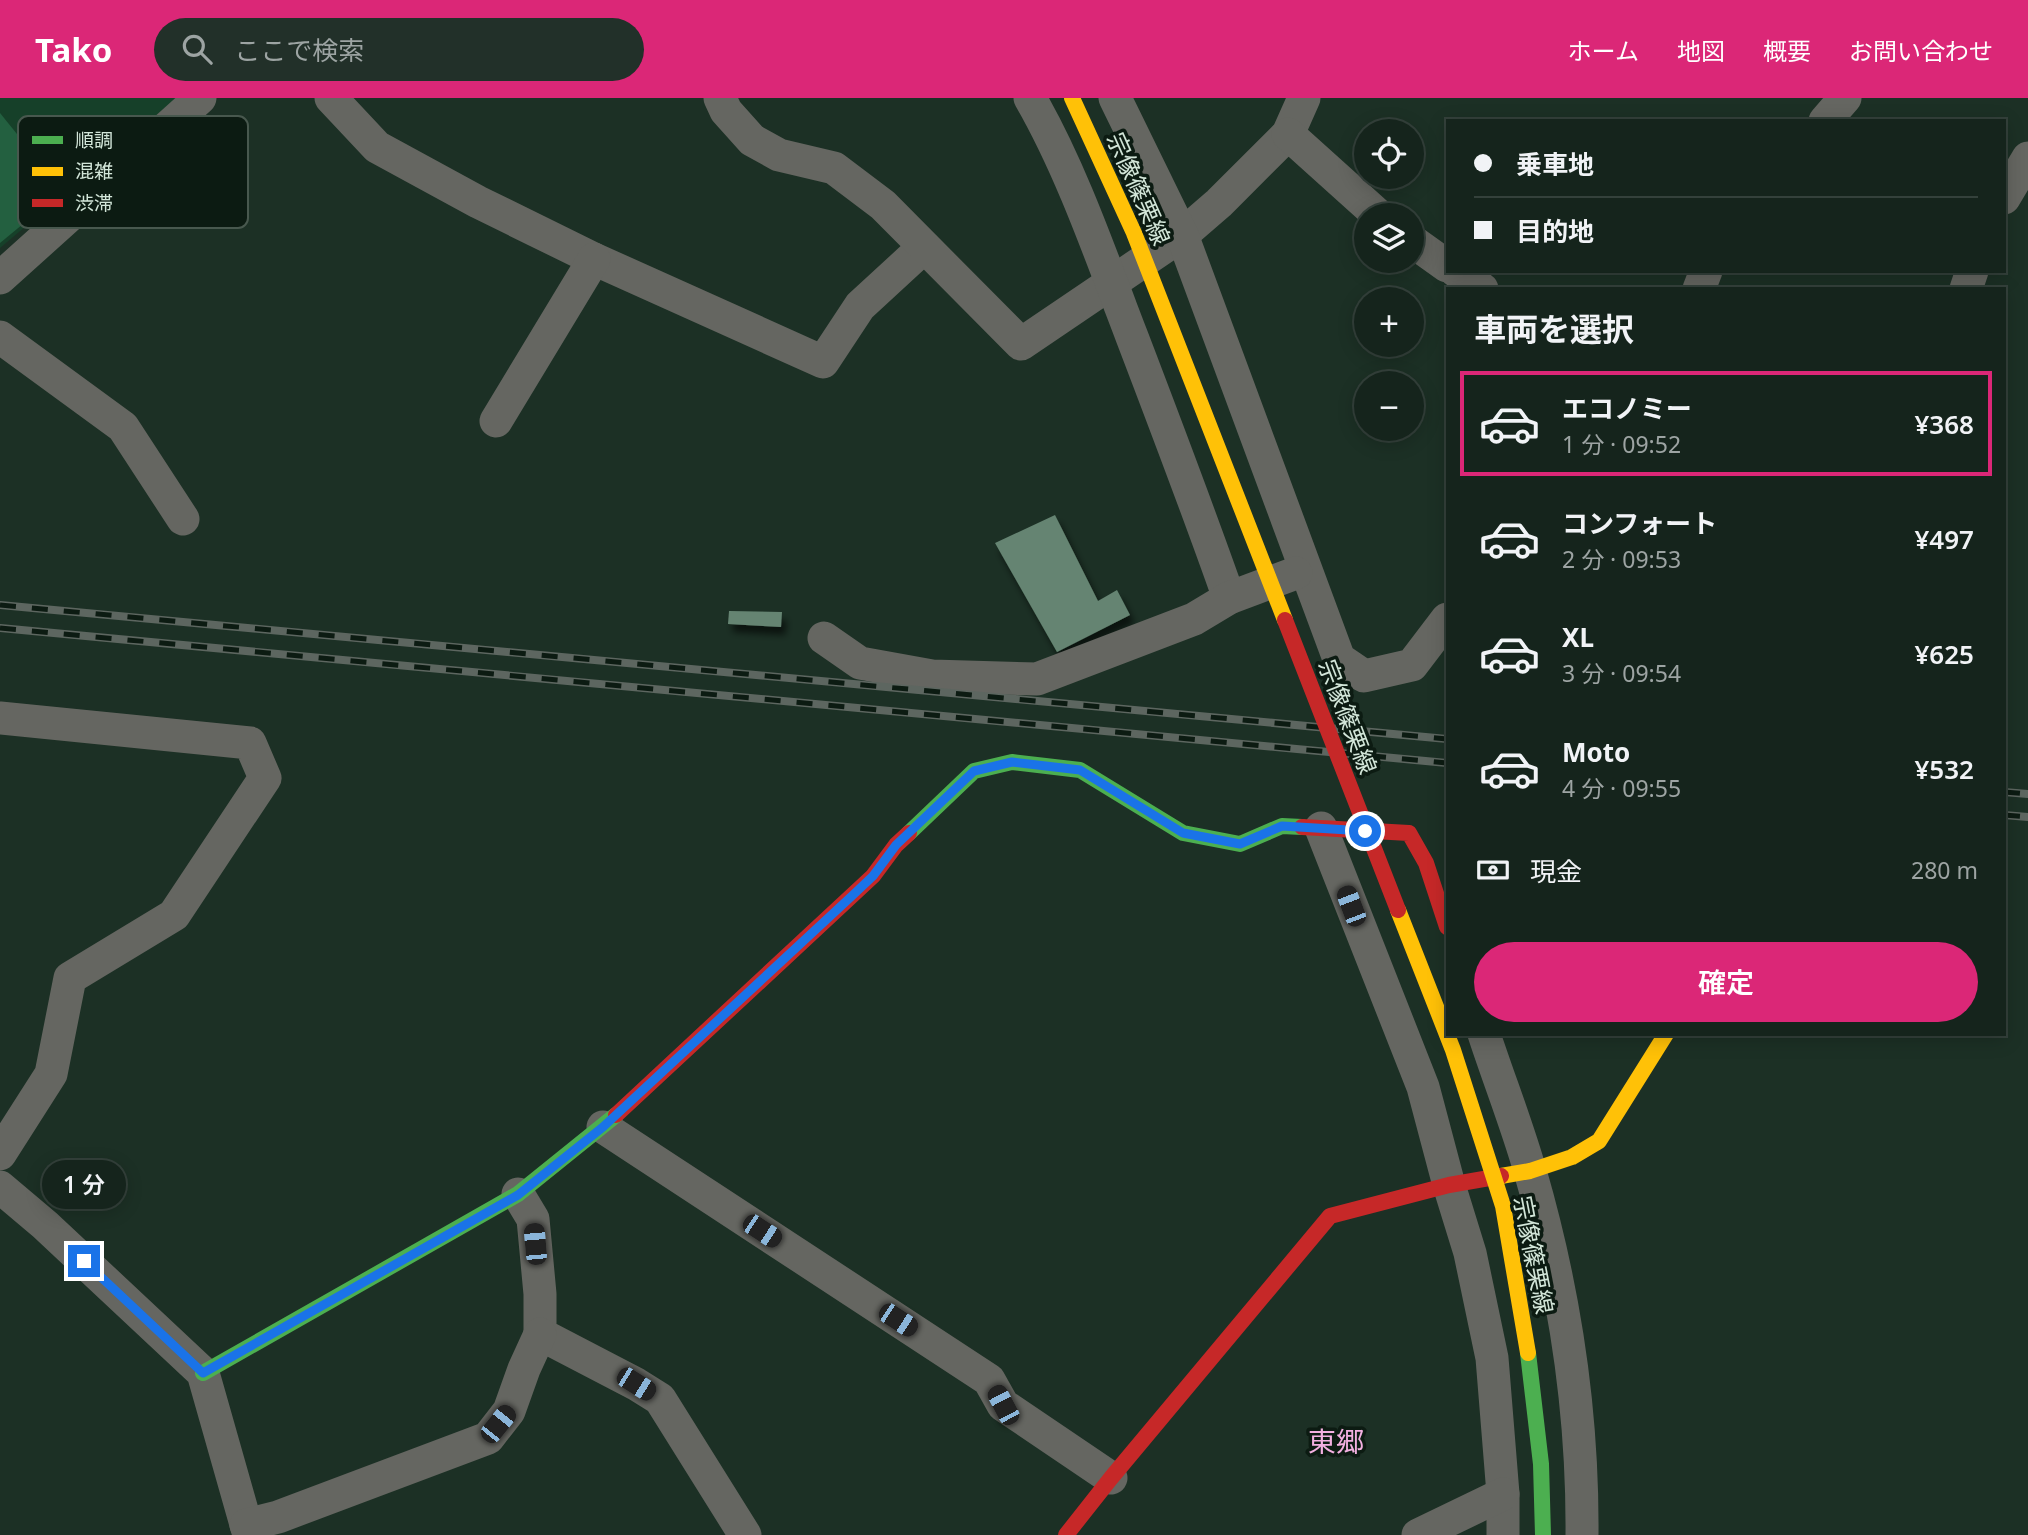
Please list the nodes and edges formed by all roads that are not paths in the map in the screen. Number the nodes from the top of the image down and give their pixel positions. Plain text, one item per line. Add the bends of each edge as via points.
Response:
1 (200, 98) edge
2 (331, 98) edge
3 (720, 98) edge
4 (1030, 98) edge
5 (1072, 98) edge
6 (1115, 98) edge
7 (1304, 98) edge
8 (1845, 98) edge
9 (180, 116) edge
10 (1827, 119) edge
11 (1288, 134) junction
12 (2028, 158) edge
13 (2006, 195) edge
14 (1365, 203) edge
15 (56, 228) edge
16 (1182, 235) junction
17 (924, 247) junction
18 (1424, 249) edge
19 (594, 259) junction
20 (1446, 264) edge
21 (1459, 273) edge
22 (0, 278) edge
23 (1112, 283) junction
24 (1479, 287) edge
25 (0, 337) edge
26 (496, 421) dead end
27 (183, 519) dead end
28 (1305, 569) junction
29 (1230, 598) junction
30 (1446, 621) edge
31 (824, 638) dead end
32 (3, 724) edge
33 (1321, 828) junction
34 (1446, 924) edge
35 (1446, 1032) edge
36 (1448, 1036) edge
37 (1485, 1036) edge
38 (1665, 1036) edge
39 (603, 1127) junction
40 (0, 1154) edge
41 (1530, 1171) junction
42 (1449, 1185) junction
43 (0, 1187) edge
44 (518, 1195) junction
45 (540, 1334) junction
46 (203, 1373) junction
47 (1111, 1478) junction
48 (1503, 1494) junction
49 (248, 1530) edge
50 (746, 1535) edge
51 (1066, 1535) edge
52 (1418, 1535) edge
53 (1503, 1535) edge
54 (1543, 1535) edge
55 (1582, 1535) edge

1 - 9 street
2 - 19 street via 377,147
3 - 17 street via 752,139 779,155 834,168 883,205
4 - 23 street
5 - 35 street, 宗像篠栗線, bridge via 1134,233
6 - 16 street
7 - 11 street
8 - 10 street
11 - 14 street
11 - 16 street
12 - 13 street
15 - 22 street
16 - 23 street
16 - 28 street
17 - 19 street via 860,306 823,362
17 - 23 street via 1021,344
18 - 20 street
19 - 26 street
21 - 24 street
23 - 29 street
25 - 27 street via 122,427
28 - 29 street
28 - 30 street via 1339,659 1364,676 1412,665
29 - 31 street via 1194,619 1037,679 932,676 860,663
32 - 40 street via 250,743 265,778 174,915 70,978 51,1074
33 - 34 street via 1409,833 1426,863
33 - 39 street via 1282,826 1240,844 1183,833 1080,770 1012,762 974,771 896,845 873,876
33 - 42 street via 1423,1087
36 - 54 street, 宗像篠栗線, bridge via 1503,1206 1528,1355 1541,1464
37 - 41 street
38 - 41 street via 1599,1141 1572,1157
39 - 44 street
39 - 47 street via 989,1380 1003,1405
41 - 42 street
41 - 55 street via 1563,1308 1575,1397
42 - 47 street via 1330,1216
42 - 48 street via 1470,1252 1492,1358
43 - 46 street
44 - 45 street via 533,1219
44 - 46 street
45 - 49 street via 509,1411 488,1438
45 - 50 street via 660,1399
46 - 49 street
47 - 51 street
48 - 52 street
48 - 53 street

